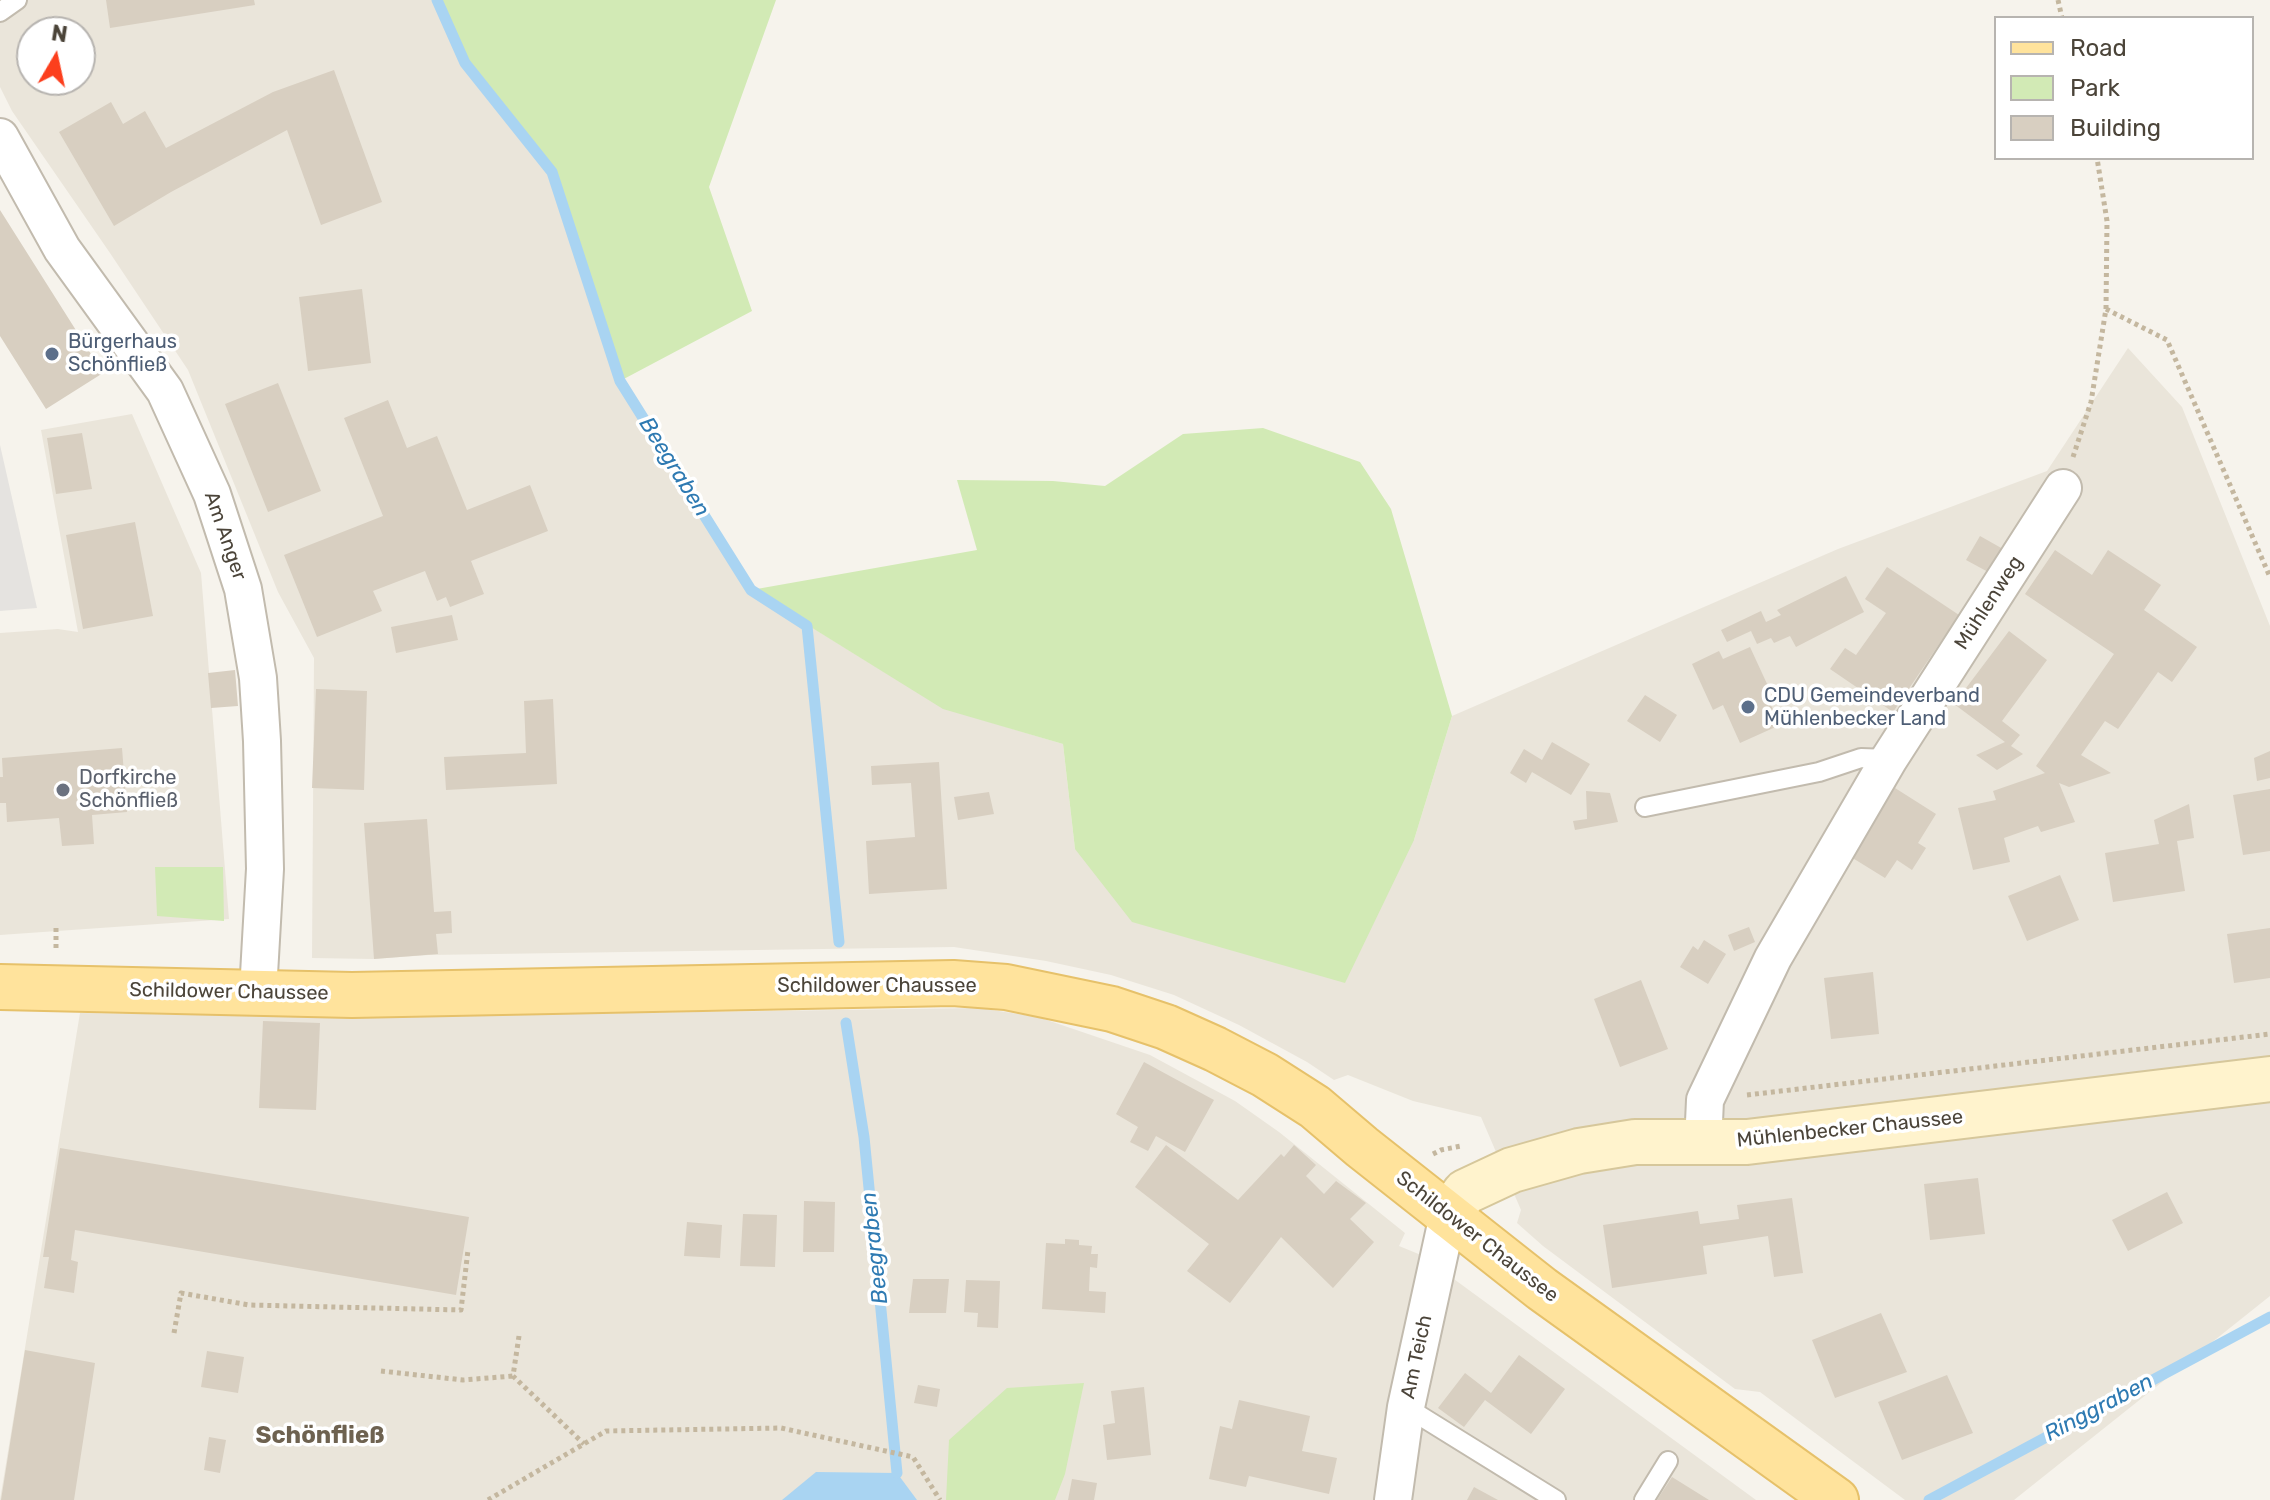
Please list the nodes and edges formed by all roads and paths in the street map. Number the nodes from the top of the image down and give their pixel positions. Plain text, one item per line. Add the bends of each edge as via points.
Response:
1 (17, 0) edge
2 (0, 12) edge
3 (0, 137) edge
4 (2097, 160) edge
5 (2106, 309) junction
6 (2063, 488) joint
7 (2270, 577) edge
8 (1889, 759) junction
9 (1645, 807) dead end
10 (56, 925) dead end
11 (55, 954) dead end
12 (0, 987) edge
13 (258, 992) junction
14 (2270, 1034) edge
15 (2270, 1079) edge
16 (1705, 1100) junction
17 (1703, 1144) junction
18 (1448, 1215) junction
19 (468, 1250) dead end
20 (174, 1333) dead end
21 (519, 1336) dead end
22 (381, 1371) dead end
23 (513, 1376) junction
24 (1406, 1407) junction
25 (584, 1444) junction
26 (1668, 1461) dead end
27 (488, 1500) edge
28 (940, 1500) edge
29 (1393, 1500) edge
30 (1556, 1500) edge
31 (1644, 1500) edge
32 (1836, 1500) edge

1 - 2 lane
3 - 13 street, Am Anger via 62,249 165,391 212,494 243,589 262,741 265,869
4 - 5 path via 2107,221
5 - 6 path via 2091,402
5 - 7 path via 2167,340
6 - 8 street, Mühlenweg
8 - 9 lane via 1861,758 1819,772
8 - 16 street, Mühlenweg via 1773,958
10 - 11 path
12 - 13 main road, Schildower Chaussee
13 - 18 main road, Schildower Chaussee via 352,995 953,983 1006,987 1112,1009 1215,1049 1315,1107
14 - 16 path
15 - 17 main road, Mühlenbecker Chaussee
16 - 17 street, Mühlenweg
17 - 18 main road, Mühlenbecker Chaussee via 1635,1142 1539,1162 1465,1192
18 - 24 street, Am Teich
18 - 32 main road, Schildower Chaussee
19 - 20 path via 461,1310 249,1305 181,1293
21 - 23 path
22 - 23 path via 463,1380
23 - 25 path
24 - 29 street, Am Teich
24 - 30 lane
25 - 27 path
25 - 28 path via 606,1431 781,1428 913,1457
26 - 31 lane

